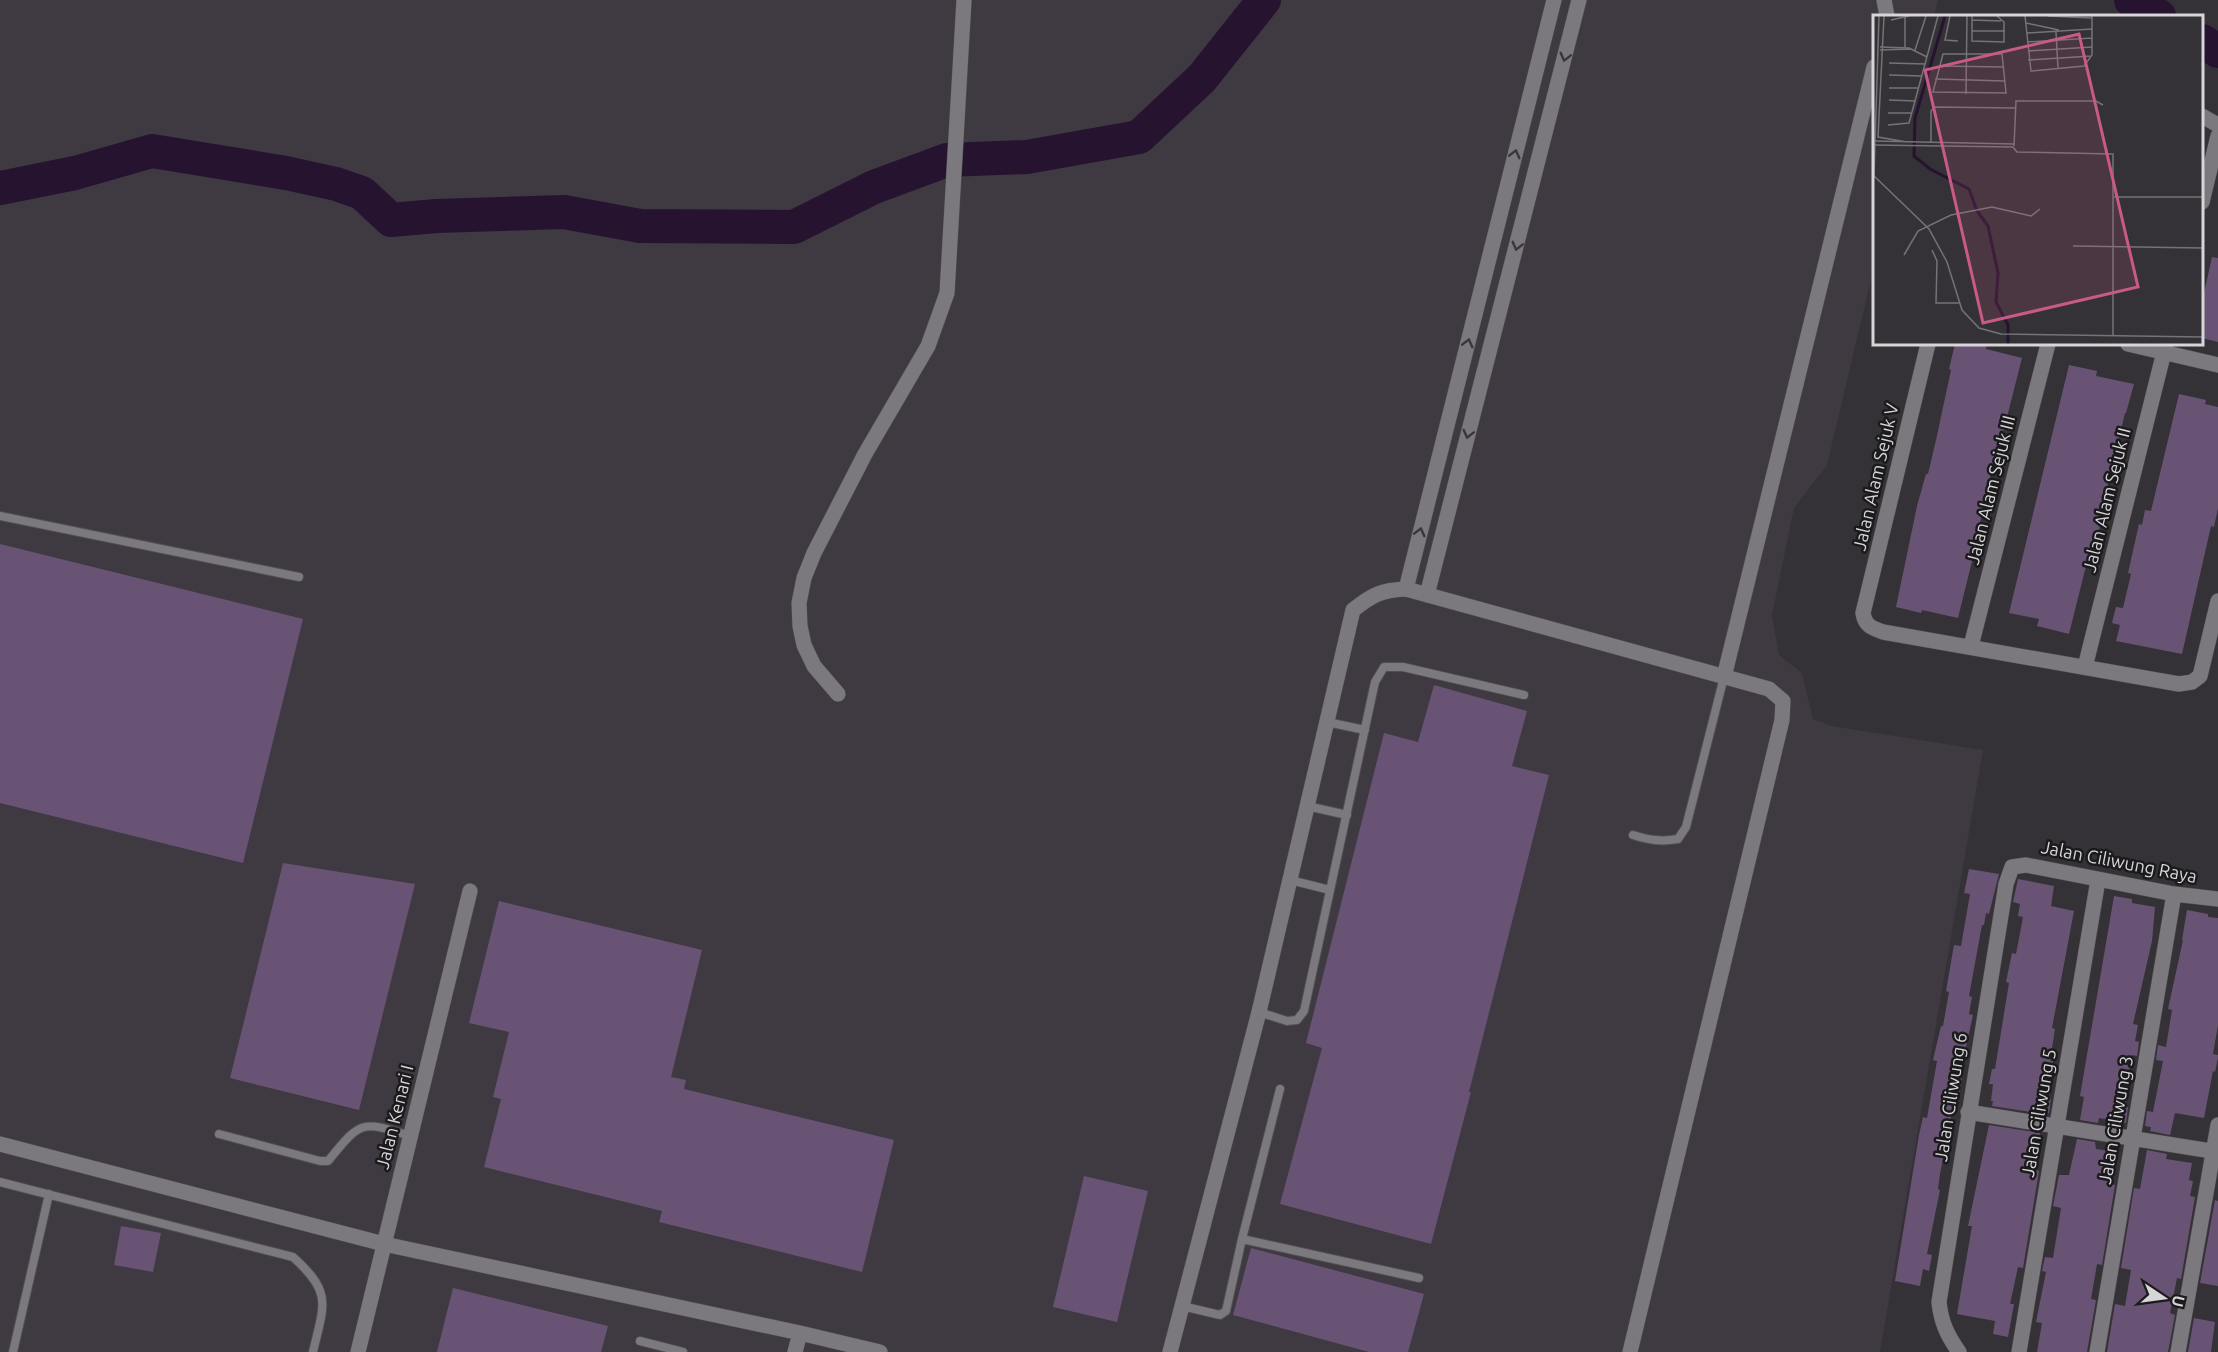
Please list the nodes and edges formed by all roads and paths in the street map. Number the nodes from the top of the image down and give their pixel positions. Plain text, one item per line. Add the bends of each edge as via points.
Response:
1 (964, 0) edge
2 (1554, 0) edge
3 (1580, 0) edge
4 (1884, 0) edge
5 (1887, 15) edge
6 (1873, 75) edge
7 (2203, 117) edge
8 (2218, 125) edge
9 (2218, 136) edge
10 (2203, 198) edge
11 (1928, 345) edge
12 (2048, 345) edge
13 (2137, 345) edge
14 (2165, 348) edge
15 (2218, 365) edge
16 (0, 516) edge
17 (299, 577) dead end
18 (1406, 589) junction
19 (1427, 595) junction
20 (2218, 601) edge
21 (1971, 646) junction
22 (2085, 667) junction
23 (1724, 677) junction
24 (838, 694) dead end
25 (1524, 695) dead end
26 (1327, 722) junction
27 (1365, 730) junction
28 (1308, 806) junction
29 (1347, 814) junction
30 (1633, 835) dead end
31 (2012, 867) joint
32 (1290, 880) junction
33 (2098, 880) junction
34 (1330, 890) junction
35 (470, 891) dead end
36 (2174, 894) junction
37 (2218, 899) edge
38 (1259, 1012) junction
39 (1280, 1089) dead end
40 (1968, 1113) junction
41 (2218, 1125) edge
42 (2057, 1128) junction
43 (219, 1134) dead end
44 (410, 1136) junction
45 (2133, 1139) junction
46 (0, 1144) edge
47 (2216, 1152) edge
48 (0, 1182) edge
49 (49, 1194) junction
50 (1242, 1239) junction
51 (384, 1244) junction
52 (1419, 1278) dead end
53 (1182, 1305) junction
54 (800, 1333) junction
55 (640, 1341) dead end
56 (13, 1352) edge
57 (313, 1352) edge
58 (358, 1352) edge
59 (683, 1352) edge
60 (795, 1352) edge
61 (880, 1352) edge
62 (1170, 1352) edge
63 (1630, 1352) edge
64 (1959, 1352) edge
65 (2019, 1352) edge
66 (2097, 1352) edge
67 (2178, 1352) edge

1 - 24 street via 947,293 928,346 836,507 804,578 799,603 804,645 814,666
18 -> 2 street
3 -> 19 street
4 - 5 street
6 - 23 street
7 - 8 street
9 - 10 street
11 - 21 street, Jalan Alam Sejuk V via 1864,621 1870,628 1883,632
12 - 21 street, Jalan Alam Sejuk III
13 - 14 street
14 - 15 street
14 - 22 street, Jalan Alam Sejuk II
16 - 17 lane
18 - 19 street
18 - 26 street via 1374,594 1353,610
19 - 23 street
20 - 22 street via 2200,676 2192,682 2179,684
21 - 22 street
23 - 30 lane via 1686,827 1678,839 1665,842
23 - 63 street via 1769,689 1783,701 1782,720
25 - 27 lane via 1403,667 1384,667 1375,682
26 - 27 lane
26 - 28 street
27 - 29 lane
28 - 29 lane
28 - 32 street
29 - 34 lane
31 - 33 street, Jalan Ciliwung Raya via 2026,865
31 - 40 street, Jalan Ciliwung 6
32 - 34 lane
32 - 38 street
33 - 36 street, Jalan Ciliwung Raya
33 - 42 street, Jalan Ciliwung 5
34 - 38 lane via 1304,1011 1297,1020 1287,1021
35 - 44 street, Jalan Kenari I
36 - 37 street, Jalan Ciliwung Raya
36 - 45 street, Jalan Ciliwung 3
38 - 53 street
39 - 50 lane
40 - 42 street
40 - 64 street, Jalan Ciliwung 6 via 1939,1302 1946,1334
41 - 47 street
42 - 45 street
42 - 65 street, Jalan Ciliwung 5
43 - 44 lane via 320,1161 328,1161 356,1130 368,1125
44 - 51 street, Jalan Kenari I
45 - 47 street
45 - 66 street, Jalan Ciliwung 3
46 - 51 street
47 - 67 street
48 - 49 lane
49 - 56 lane
49 - 57 lane via 293,1257 313,1275 323,1295
50 - 52 lane
50 - 53 lane via 1226,1311 1221,1315
51 - 54 street
51 - 58 street, Jalan Kenari I
53 - 62 street
54 - 60 street
54 - 61 street
55 - 59 lane

